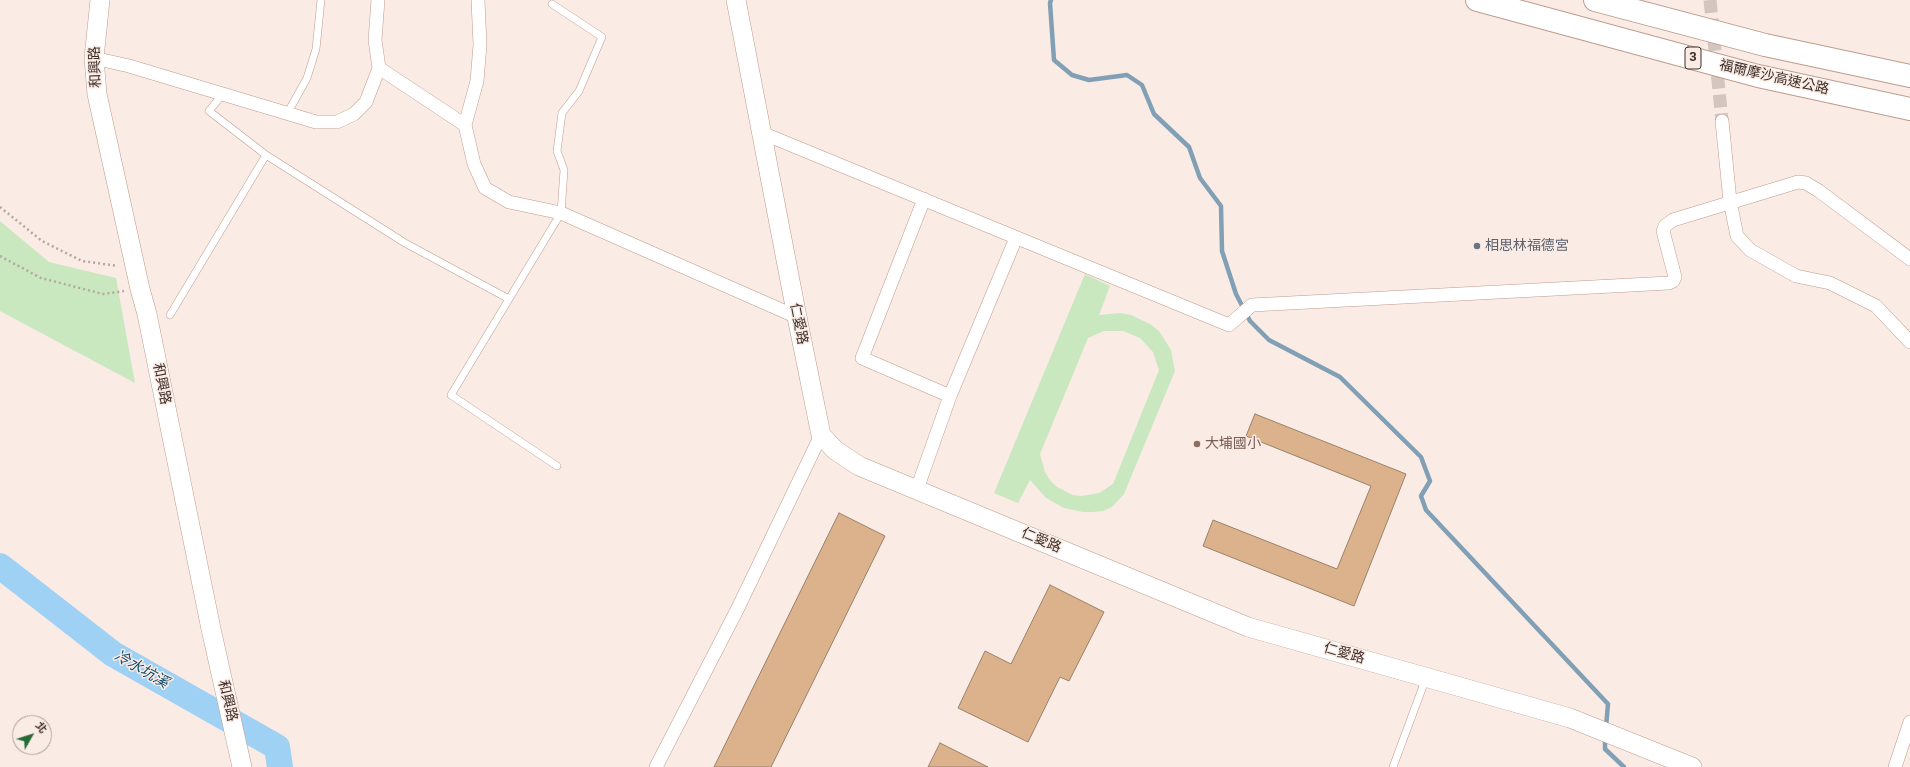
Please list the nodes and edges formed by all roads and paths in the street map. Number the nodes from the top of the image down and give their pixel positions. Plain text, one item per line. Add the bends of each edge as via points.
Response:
1 (100, 0) edge
2 (321, 0) edge
3 (378, 0) edge
4 (478, 0) edge
5 (736, 0) edge
6 (1478, 0) edge
7 (1595, 0) edge
8 (552, 4) dead end
9 (94, 58) junction
10 (379, 68) junction
11 (1910, 76) edge
12 (222, 95) junction
13 (1910, 109) edge
14 (287, 114) junction
15 (1722, 121) tunnel mouth
16 (465, 125) junction
17 (762, 133) junction
18 (266, 155) junction
19 (924, 199) junction
20 (1730, 201) junction
21 (0, 207) edge
22 (561, 213) junction
23 (1016, 238) junction
24 (0, 256) edge
25 (1910, 259) edge
26 (135, 265) junction
27 (140, 289) junction
28 (509, 299) junction
29 (170, 315) dead end
30 (797, 317) junction
31 (1910, 342) edge
32 (950, 396) junction
33 (821, 434) junction
34 (557, 466) dead end
35 (917, 489) junction
36 (1426, 678) junction
37 (1910, 722) edge
38 (241, 762) edge
39 (656, 767) edge
40 (1393, 767) edge
41 (1692, 767) edge
42 (1895, 767) edge

1 - 9 street, 和興路
2 - 14 lane via 316,49 307,78
3 - 10 street via 375,40
4 - 16 street via 480,45 477,81
5 - 17 street, 仁愛路
6 - 13 highway, 福爾摩沙高速公路 / 3 via 1758,76
7 - 11 highway, 3 via 1766,45
8 - 22 lane via 602,37 579,91 562,113 557,151 564,170
9 - 12 street via 129,66
9 - 26 street, 和興路 via 97,94
10 - 14 street via 366,102 354,114 337,122 316,122
10 - 16 street
12 - 14 street
12 - 18 lane via 209,111
15 - 20 street
16 - 22 street via 474,164 485,188 509,202
17 - 19 street
17 - 30 street, 仁愛路
18 - 28 lane via 405,243
18 - 29 lane
19 - 23 street
19 - 32 street via 862,358
20 - 23 street via 1672,220 1665,226 1663,231 1675,277 1669,284 1252,305 1229,325
20 - 25 street via 1798,182 1806,183
20 - 31 street via 1737,236 1750,250 1796,276 1830,283 1876,306
21 - 26 path via 42,241 82,261 115,266
22 - 28 lane
22 - 30 street
23 - 32 street
24 - 27 path via 41,278 103,294
26 - 27 street, 和興路
27 - 38 street, 和興路
28 - 34 lane via 451,395
30 - 33 street, 仁愛路
32 - 35 street
33 - 35 street, 仁愛路 via 835,450 859,466
33 - 39 street via 738,608
35 - 36 street, 仁愛路 via 1248,627
36 - 40 lane
36 - 41 street, 仁愛路 via 1570,718
37 - 42 street

